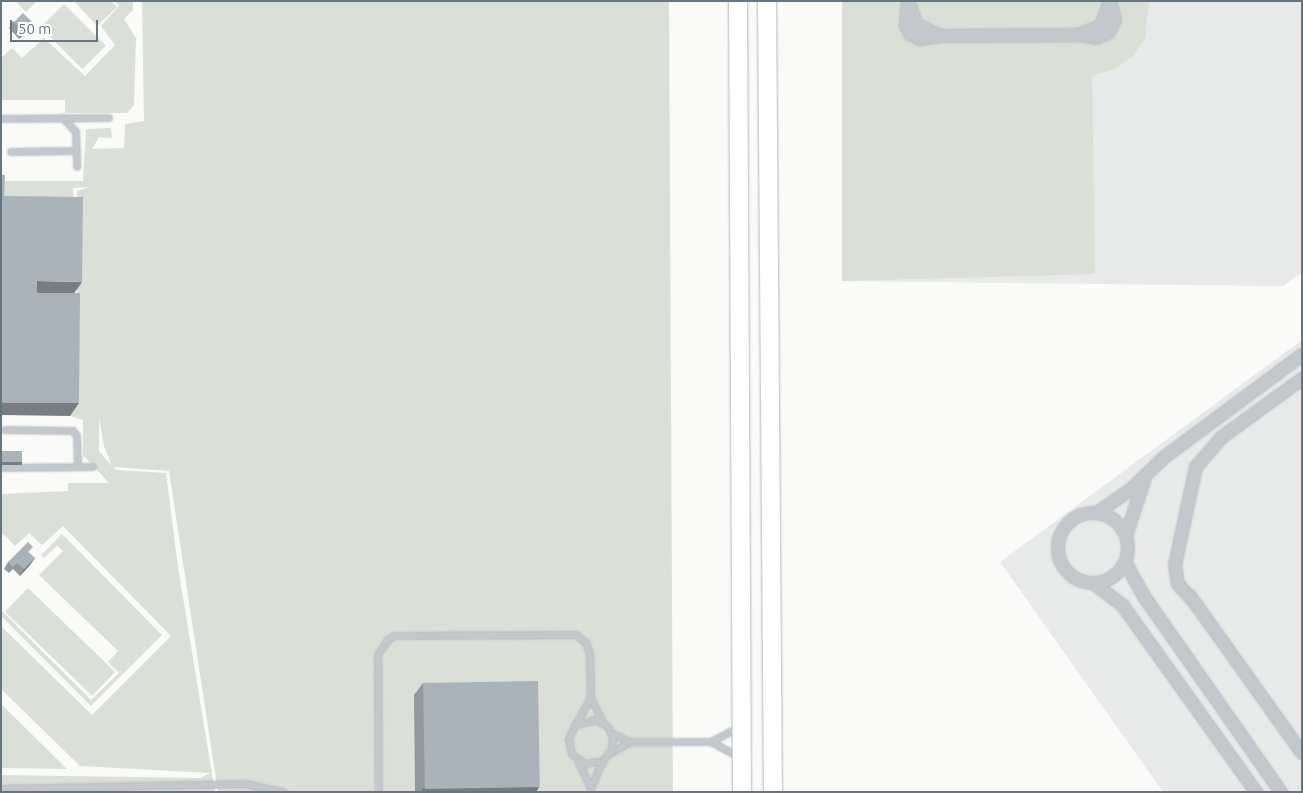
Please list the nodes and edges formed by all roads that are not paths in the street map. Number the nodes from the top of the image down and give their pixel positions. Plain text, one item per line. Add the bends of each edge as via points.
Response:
1 (738, 1) edge
2 (767, 1) edge
3 (909, 1) edge
4 (1110, 1) edge
5 (63, 118) junction
6 (109, 118) dead end
7 (1, 119) edge
8 (77, 151) junction
9 (11, 152) dead end
10 (76, 168) dead end
11 (1302, 355) edge
12 (1302, 379) edge
13 (5, 430) dead end
14 (78, 467) junction
15 (94, 467) dead end
16 (1, 468) edge
17 (1147, 473) junction
18 (1097, 514) junction
19 (1126, 536) junction
20 (1125, 562) junction
21 (1093, 583) junction
22 (591, 698) junction
23 (603, 723) junction
24 (576, 725) junction
25 (741, 727) junction
26 (611, 733) junction
27 (630, 742) junction
28 (711, 742) junction
29 (1302, 753) edge
30 (609, 754) junction
31 (577, 760) junction
32 (742, 760) junction
33 (603, 761) junction
34 (1, 789) edge
35 (591, 790) edge
36 (284, 792) edge
37 (379, 792) edge
38 (742, 792) edge
39 (773, 792) edge
40 (1256, 792) edge
41 (1281, 792) edge

1 - 25 street
2 - 39 street
3 - 4 street via 917,25 941,36 1078,34 1101,26
5 - 6 lane
5 - 7 lane
5 - 8 lane via 76,132
8 - 9 lane
8 - 10 lane
11 - 17 street
12 - 29 street via 1222,437 1199,460 1189,492 1175,566 1176,578
13 - 14 lane via 73,431 77,436
14 - 15 lane
14 - 16 lane
17 - 18 street
17 - 19 street
18 - 19 street via 1112,519
18 - 21 street via 1083,515 1070,521 1058,546 1060,560 1068,572 1079,580
19 - 20 street
20 - 21 street via 1112,577
20 - 41 street via 1143,595
21 - 40 street via 1123,606
22 - 23 lane
22 - 24 lane
22 - 37 lane via 590,654 586,642 576,636 395,636 378,654
23 - 24 lane via 589,719
23 - 26 lane
24 - 31 lane via 568,739
25 - 28 lane
25 - 32 street
26 - 27 lane
26 - 30 lane via 613,744
27 - 28 lane
27 - 30 lane
28 - 32 lane via 728,748
30 - 33 lane
31 - 33 lane via 585,764
31 - 35 lane
32 - 38 street
33 - 35 lane
34 - 36 lane via 245,784

